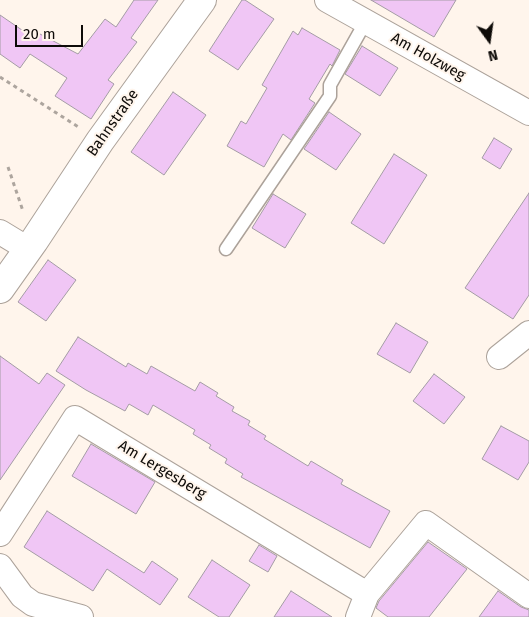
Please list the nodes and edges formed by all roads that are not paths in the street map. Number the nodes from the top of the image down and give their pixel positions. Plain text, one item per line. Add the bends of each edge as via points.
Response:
1 (202, 0) edge
2 (327, 0) edge
3 (366, 21) junction
4 (529, 113) edge
5 (0, 232) edge
6 (31, 245) junction
7 (226, 248) dead end
8 (0, 289) edge
9 (529, 332) edge
10 (499, 357) dead end
11 (0, 534) edge
12 (0, 566) edge
13 (367, 594) junction
14 (529, 596) edge
15 (81, 617) edge
16 (358, 617) edge

1 - 6 street, Bahnstraße via 100,141
2 - 3 street, Am Holzweg
3 - 4 street, Am Holzweg
3 - 7 lane via 330,85 330,96
5 - 6 street
6 - 8 street, Bahnstraße
9 - 10 street
11 - 13 street, Am Lergesberg via 75,418
12 - 15 street via 22,596 33,604
13 - 14 street via 426,523
13 - 16 street

